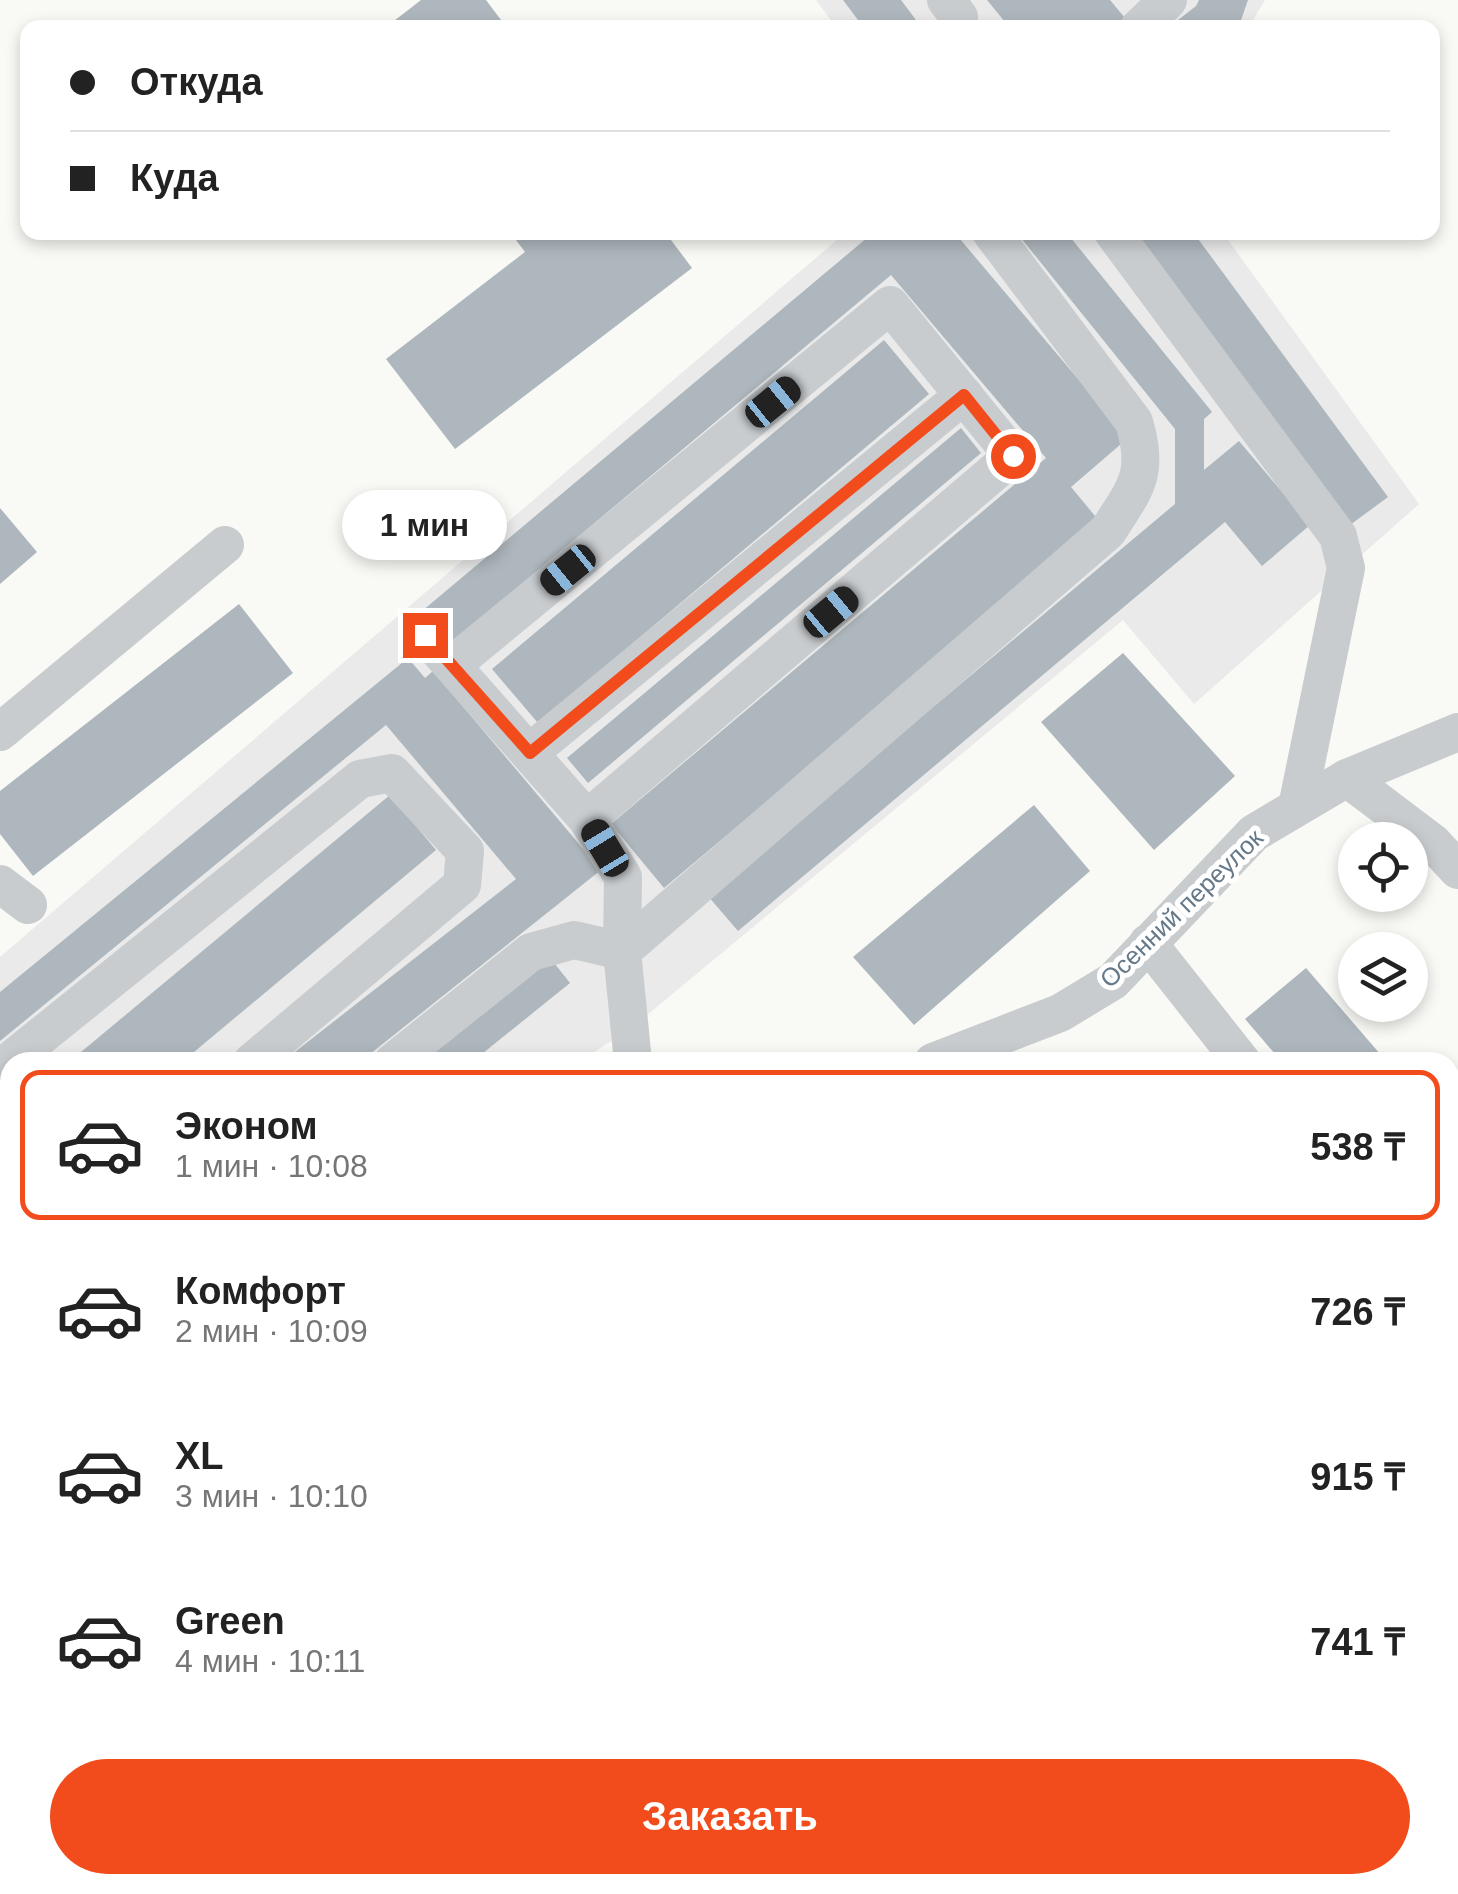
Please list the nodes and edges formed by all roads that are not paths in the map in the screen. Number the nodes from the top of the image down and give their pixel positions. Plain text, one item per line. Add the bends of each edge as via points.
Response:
1 (997, 240) edge
2 (1119, 240) edge
3 (964, 395) junction
4 (224, 545) dead end
5 (425, 635) dead end
6 (452, 666) junction
7 (0, 732) edge
8 (1458, 732) edge
9 (530, 753) junction
10 (1347, 778) junction
11 (1297, 808) junction
12 (588, 819) junction
13 (1458, 870) edge
14 (1148, 944) junction
15 (622, 951) junction
16 (21, 1052) edge
17 (264, 1052) edge
18 (405, 1052) edge
19 (633, 1052) edge
20 (959, 1052) edge
21 (1234, 1052) edge

1 - 15 street via 1134,422 1142,449 1139,482 1108,531
2 - 11 street via 1338,536 1346,568
3 - 6 street via 890,305
3 - 9 street
3 - 12 street via 1013,456
4 - 7 street
5 - 6 street
6 - 9 street
8 - 10 street, Осенний переулок
9 - 12 street
10 - 11 street, Осенний переулок
10 - 13 street via 1434,843
11 - 14 street, Осенний переулок via 1254,833
12 - 15 street via 623,877
14 - 20 street, Осенний переулок via 1113,981 1060,1014
14 - 21 street
15 - 18 street via 574,940 531,952
15 - 19 street
16 - 17 street via 360,779 392,773 465,851 462,886

